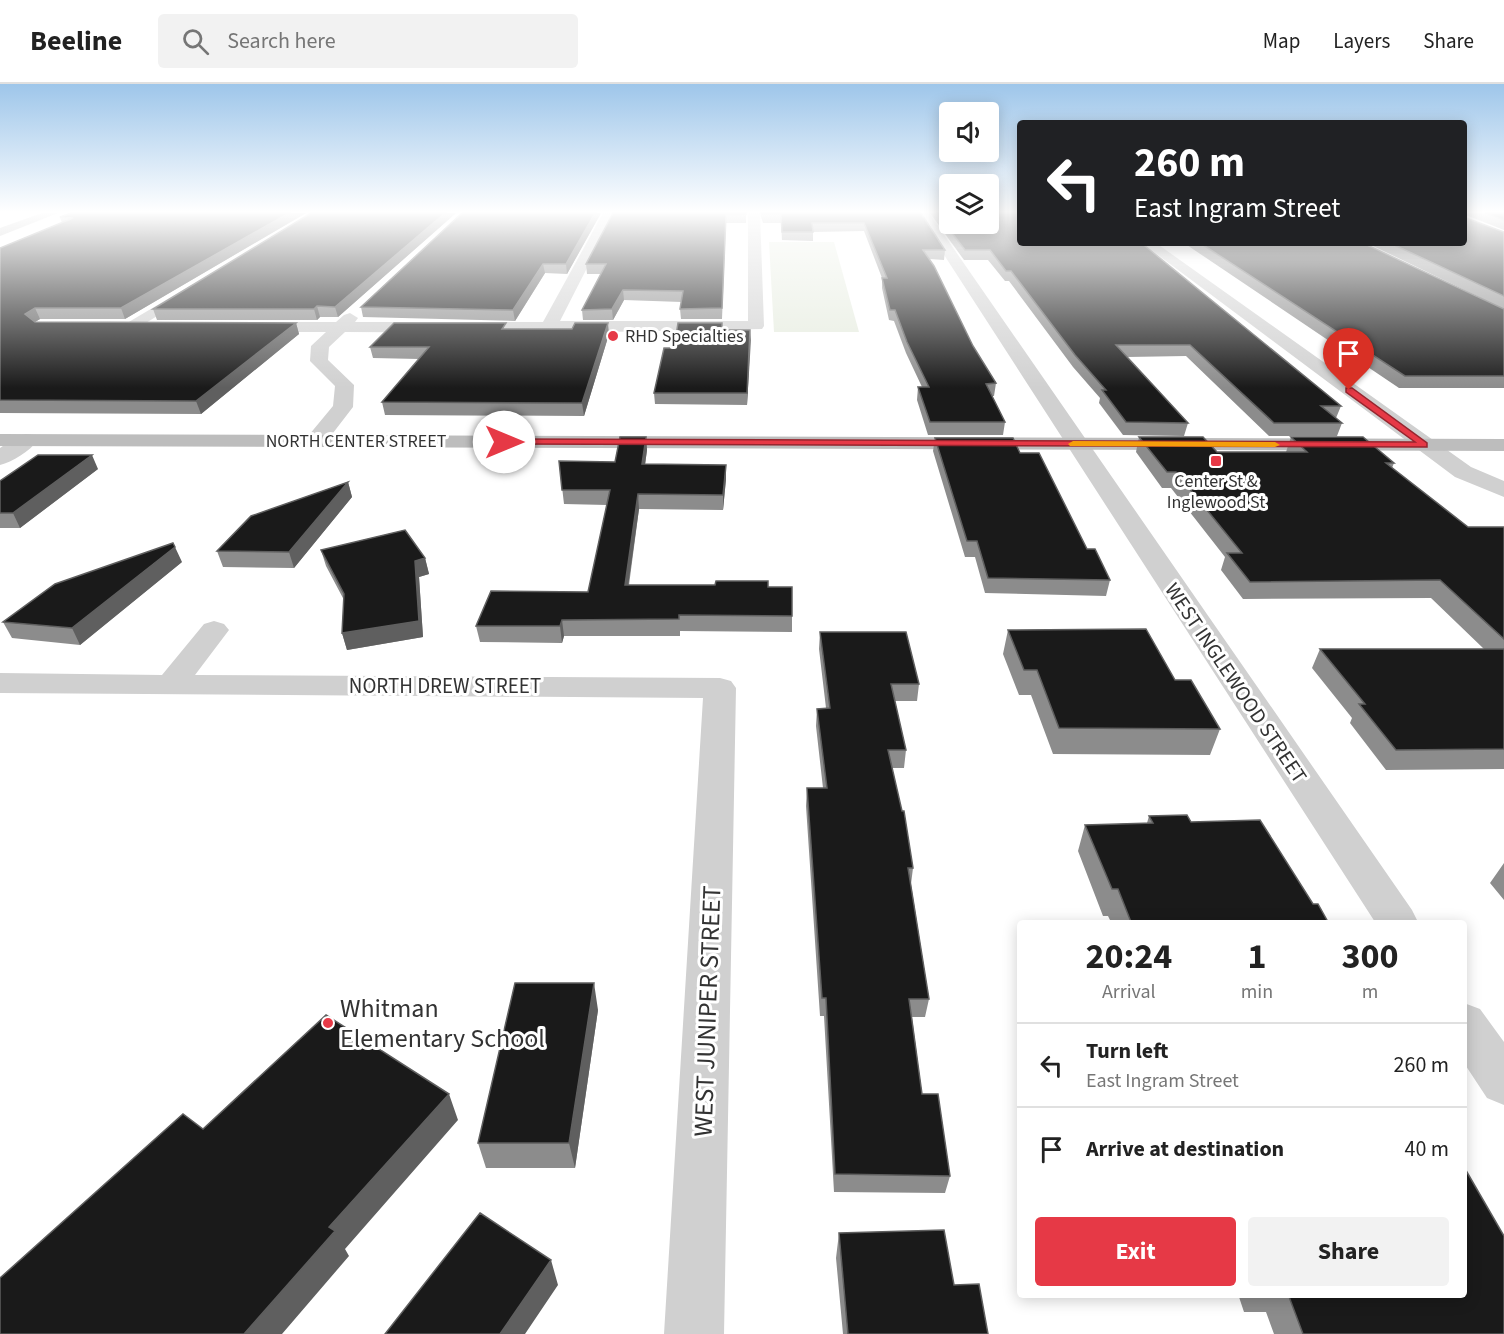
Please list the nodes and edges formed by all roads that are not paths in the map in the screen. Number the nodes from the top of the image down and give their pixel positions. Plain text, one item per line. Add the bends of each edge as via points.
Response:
1 (578, 271) edge
2 (755, 271) edge
3 (961, 271) edge
4 (1187, 271) edge
5 (209, 278) edge
6 (365, 304) edge
7 (165, 326) edge
8 (235, 327) edge
9 (340, 327) junction
10 (548, 328) junction
11 (0, 440) edge
12 (27, 440) junction
13 (315, 441) junction
14 (1075, 444) junction
15 (1424, 445) junction
16 (1504, 445) edge
17 (0, 458) edge
18 (1504, 490) edge
19 (214, 630) dead end
20 (0, 683) edge
21 (171, 684) junction
22 (720, 688) joint
23 (1396, 920) edge
24 (1467, 1027) edge
25 (1504, 1082) edge
26 (694, 1334) edge

1 - 10 street
2 - 10 street via 756,326
3 - 14 street, WEST INGLEWOOD STREET
4 - 15 street
5 - 7 street via 125,326
6 - 9 street
8 - 9 street
9 - 10 street
9 - 13 street via 320,346 319,361 345,385 343,407
11 - 12 street, NORTH CENTER STREET
12 - 13 street, NORTH CENTER STREET
12 - 17 street
13 - 14 street, NORTH CENTER STREET
14 - 15 street, NORTH CENTER STREET
14 - 23 street, WEST INGLEWOOD STREET
15 - 16 street, NORTH CENTER STREET
15 - 18 street via 1463,472
19 - 21 street
20 - 21 street, NORTH DREW STREET
21 - 22 street, NORTH DREW STREET
22 - 26 street, WEST JUNIPER STREET
24 - 25 street

